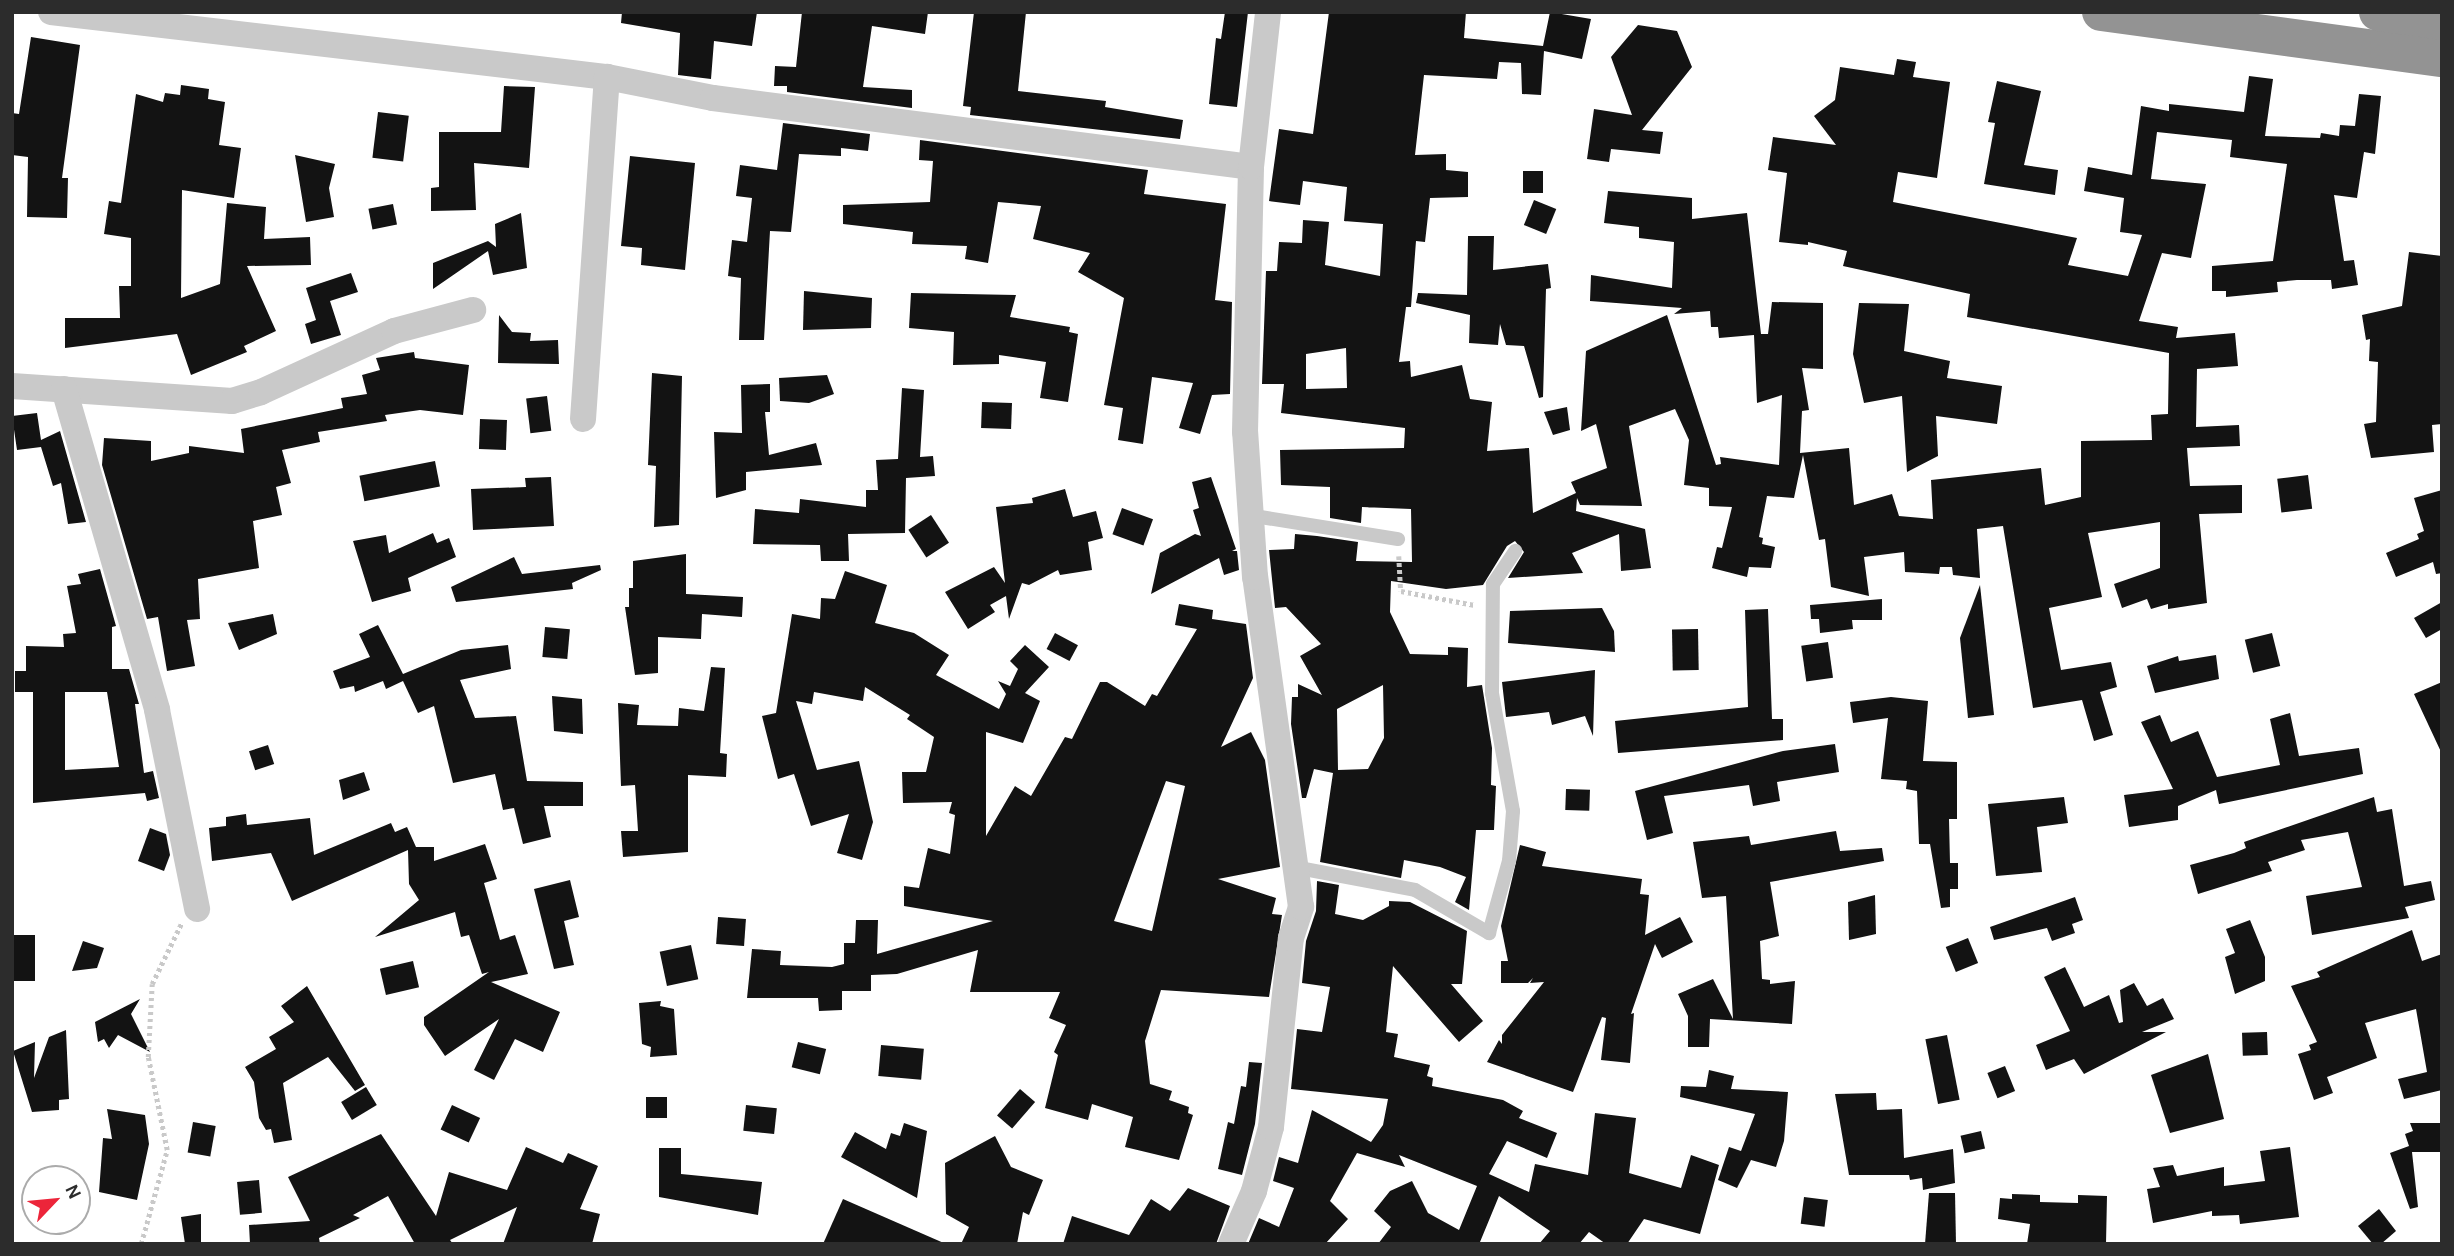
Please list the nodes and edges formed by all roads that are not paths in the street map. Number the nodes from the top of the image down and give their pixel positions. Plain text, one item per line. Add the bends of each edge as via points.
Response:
1 (51, 12) edge
2 (1268, 12) edge
3 (2101, 12) edge
4 (2378, 12) edge
5 (2442, 21) edge
6 (2442, 58) edge
7 (607, 77) junction
8 (1251, 167) junction
9 (473, 310) dead end
10 (12, 386) edge
11 (64, 389) junction
12 (583, 419) dead end
13 (1248, 515) junction
14 (1398, 539) road end
15 (1515, 551) dead end
16 (1299, 868) junction
17 (197, 909) road end
18 (1231, 1244) edge

1 - 7 street
2 - 8 street
3 - 6 highway
4 - 5 highway
7 - 8 street via 713,98
7 - 12 street
8 - 13 street via 1245,285
9 - 11 street via 394,331 261,393 232,401
10 - 11 street
11 - 17 street via 158,710
13 - 14 lane
13 - 16 street
15 - 16 lane via 1493,584 1492,693 1513,811 1509,861 1489,933 1415,890
16 - 18 street via 1301,907 1290,938 1271,1127 1254,1191

